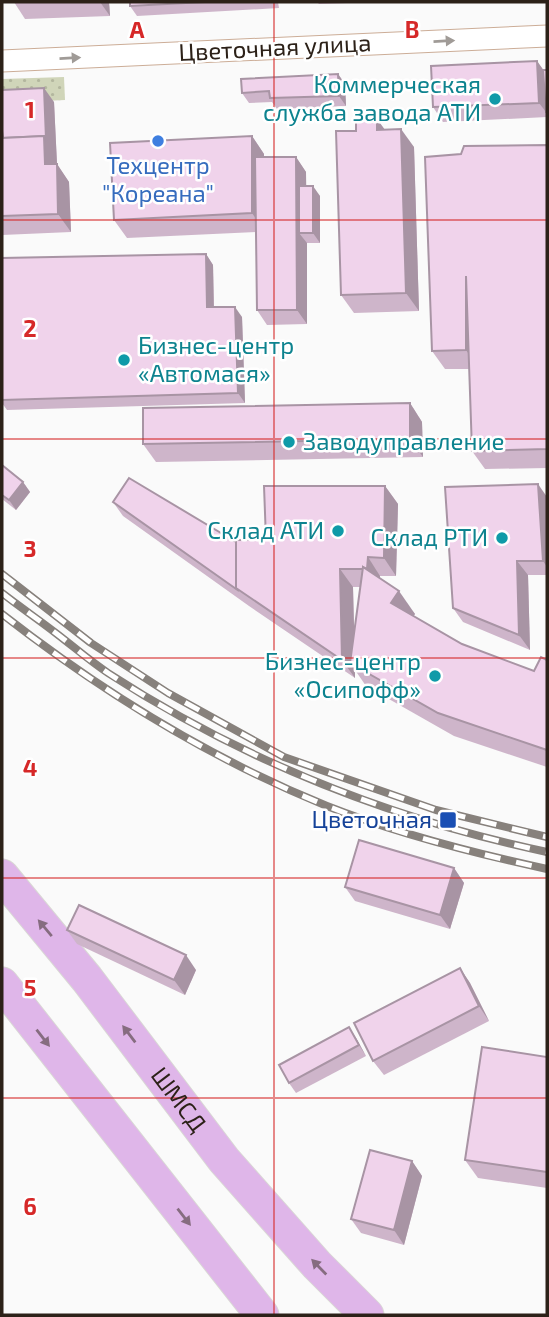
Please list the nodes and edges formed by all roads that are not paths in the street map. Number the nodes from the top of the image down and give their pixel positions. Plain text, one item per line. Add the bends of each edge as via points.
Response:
1 (547, 36) edge
2 (2, 61) edge
3 (2, 876) edge
4 (2, 984) edge
5 (262, 1315) edge
6 (367, 1315) edge

2 -> 1 street, Цветочная улица
6 -> 3 main road, ШМСД via 224,1160 87,979
4 -> 5 main road

